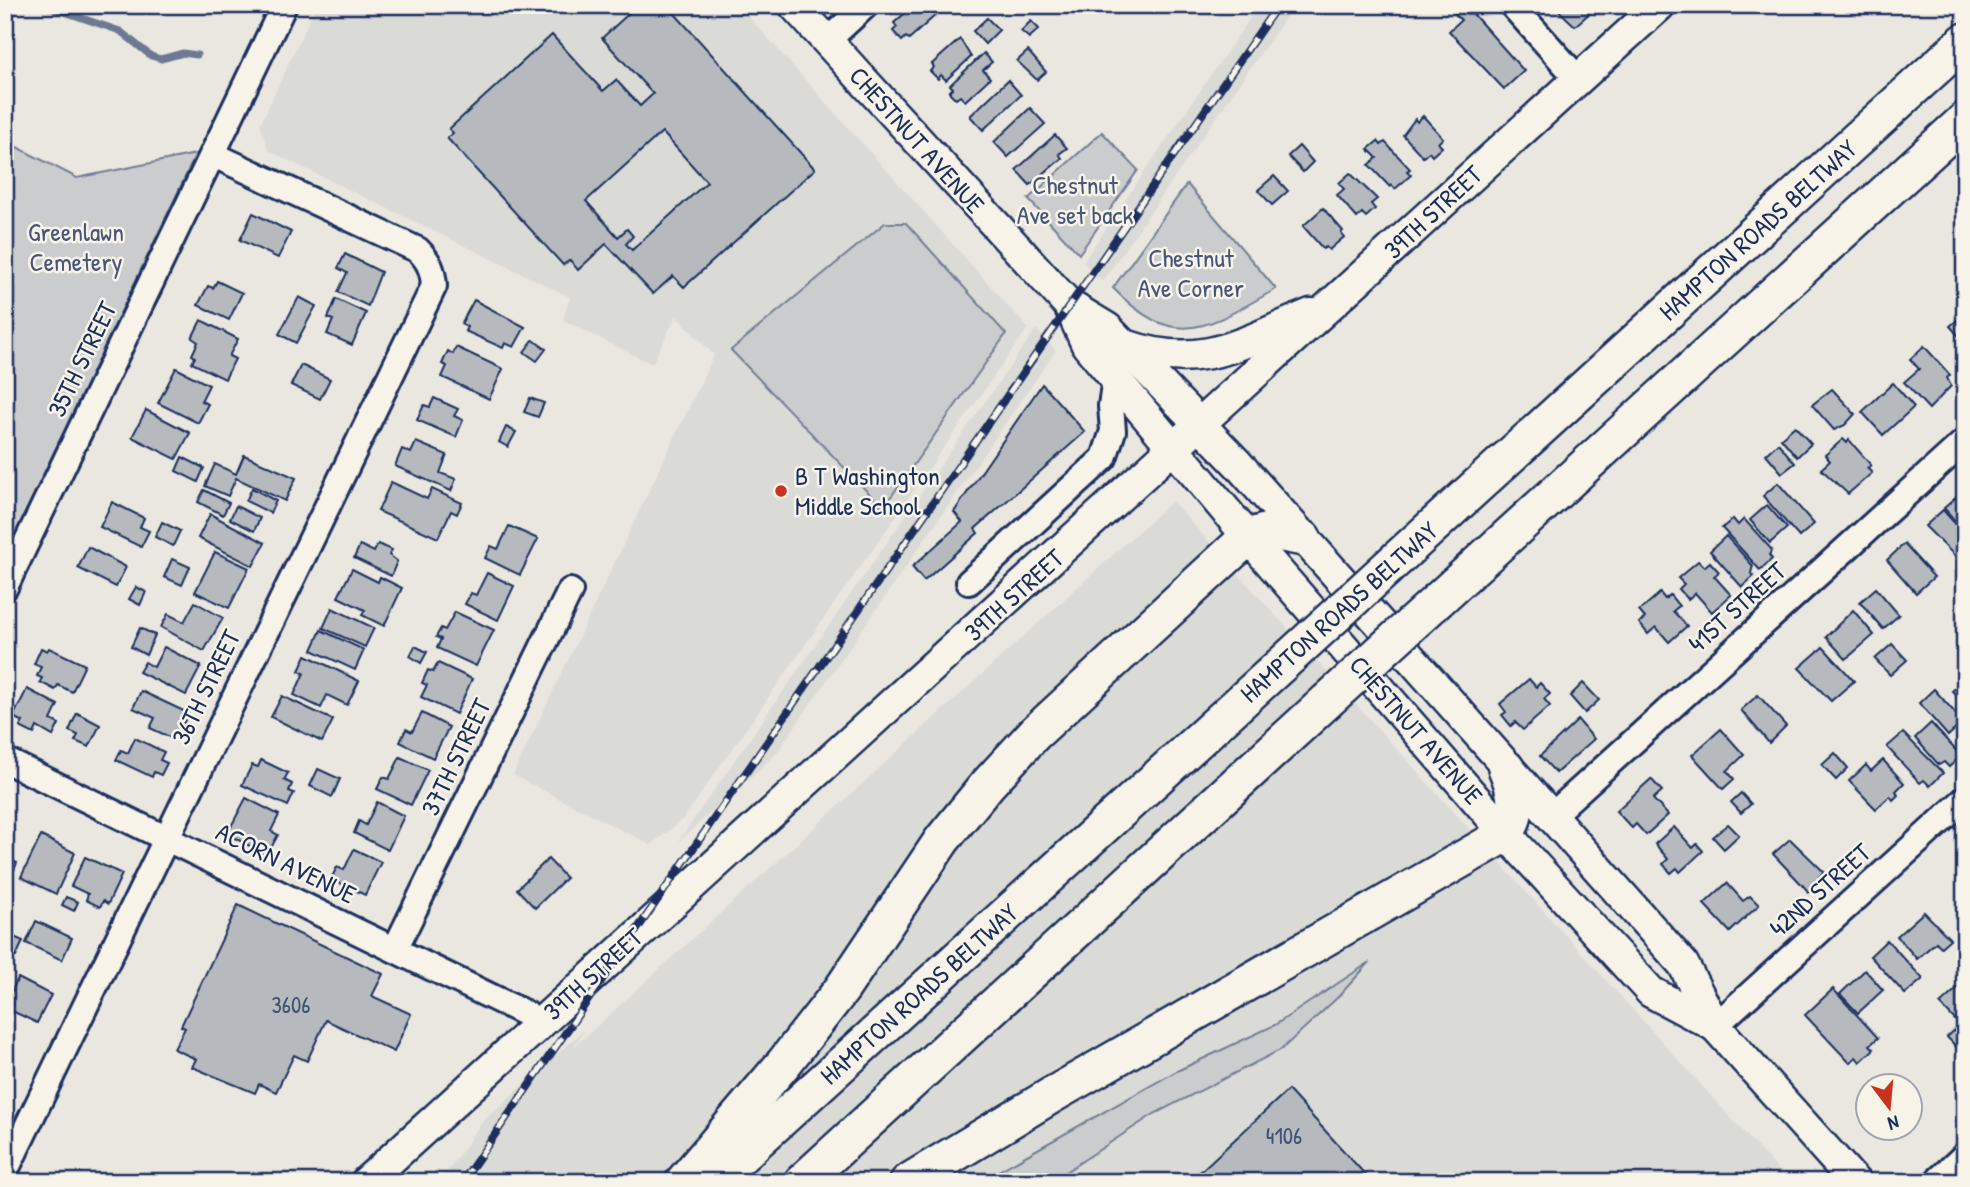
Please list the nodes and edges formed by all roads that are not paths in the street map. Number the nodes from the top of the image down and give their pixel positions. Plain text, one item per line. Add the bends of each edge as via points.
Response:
1 (284, 5) edge
2 (794, 5) edge
3 (866, 5) edge
4 (1512, 5) edge
5 (1660, 5) edge
6 (827, 41) junction
7 (1964, 42) edge
8 (1578, 79) junction
9 (1965, 120) edge
10 (214, 155) junction
11 (1069, 305) junction
12 (1330, 306) junction
13 (1123, 345) junction
14 (1115, 379) junction
15 (1201, 425) junction
16 (1965, 441) edge
17 (1174, 450) junction
18 (1045, 512) junction
19 (1248, 537) junction
20 (1303, 538) junction
21 (1076, 539) junction
22 (969, 582) dead end
23 (5, 587) edge
24 (570, 591) dead end
25 (5, 760) edge
26 (1506, 768) junction
27 (1965, 799) edge
28 (1550, 817) junction
29 (1506, 834) junction
30 (166, 837) junction
31 (395, 949) junction
32 (541, 1021) junction
33 (1715, 1026) junction
34 (1965, 1155) edge
35 (5, 1172) edge
36 (366, 1182) edge
37 (683, 1182) edge
38 (712, 1182) edge
39 (802, 1182) edge
40 (908, 1182) edge
41 (1855, 1182) edge
42 (1936, 1182) edge

1 - 10 street, 35TH STREET
2 - 6 main road, CHESTNUT AVENUE
3 - 6 street
4 - 8 street
5 - 8 main road, 39TH STREET
6 - 11 main road, CHESTNUT AVENUE
7 - 38 highway, HAMPTON ROADS BELTWAY, bridge
8 - 12 main road, 39TH STREET
9 - 39 highway, bridge
10 - 23 street, 35TH STREET
10 - 30 street, 36TH STREET via 418,250 433,272 433,286
11 - 13 main road, CHESTNUT AVENUE via 1107,328
11 - 14 main road, CHESTNUT AVENUE via 1087,345
12 - 13 main road via 1199,356 1154,355
12 - 15 main road, 39TH STREET
13 - 15 main road, CHESTNUT AVENUE
14 - 17 main road, CHESTNUT AVENUE
14 - 18 street via 1113,431 1104,458
15 - 17 main road, 39TH STREET
15 - 20 main road, CHESTNUT AVENUE
16 - 28 street, 41ST STREET
17 - 19 main road, CHESTNUT AVENUE
17 - 21 main road, 39TH STREET
18 - 21 street
18 - 22 street
19 - 20 highway via 1268,531
19 - 29 main road, CHESTNUT AVENUE
19 - 37 highway via 1035,733 987,785 942,840 842,989
20 - 26 main road, CHESTNUT AVENUE
21 - 32 main road, 39TH STREET
24 - 31 street, 37TH STREET
25 - 30 street, ACORN AVENUE
26 - 28 main road, CHESTNUT AVENUE
26 - 29 highway via 1514,786 1516,813
27 - 33 street, 42ND STREET
28 - 33 main road, CHESTNUT AVENUE via 1684,964
29 - 33 main road, CHESTNUT AVENUE via 1651,992
29 - 40 highway
30 - 31 street, ACORN AVENUE
30 - 35 street, 36TH STREET
31 - 32 street, ACORN AVENUE
32 - 36 main road, 39TH STREET
33 - 41 main road, CHESTNUT AVENUE
34 - 42 street

